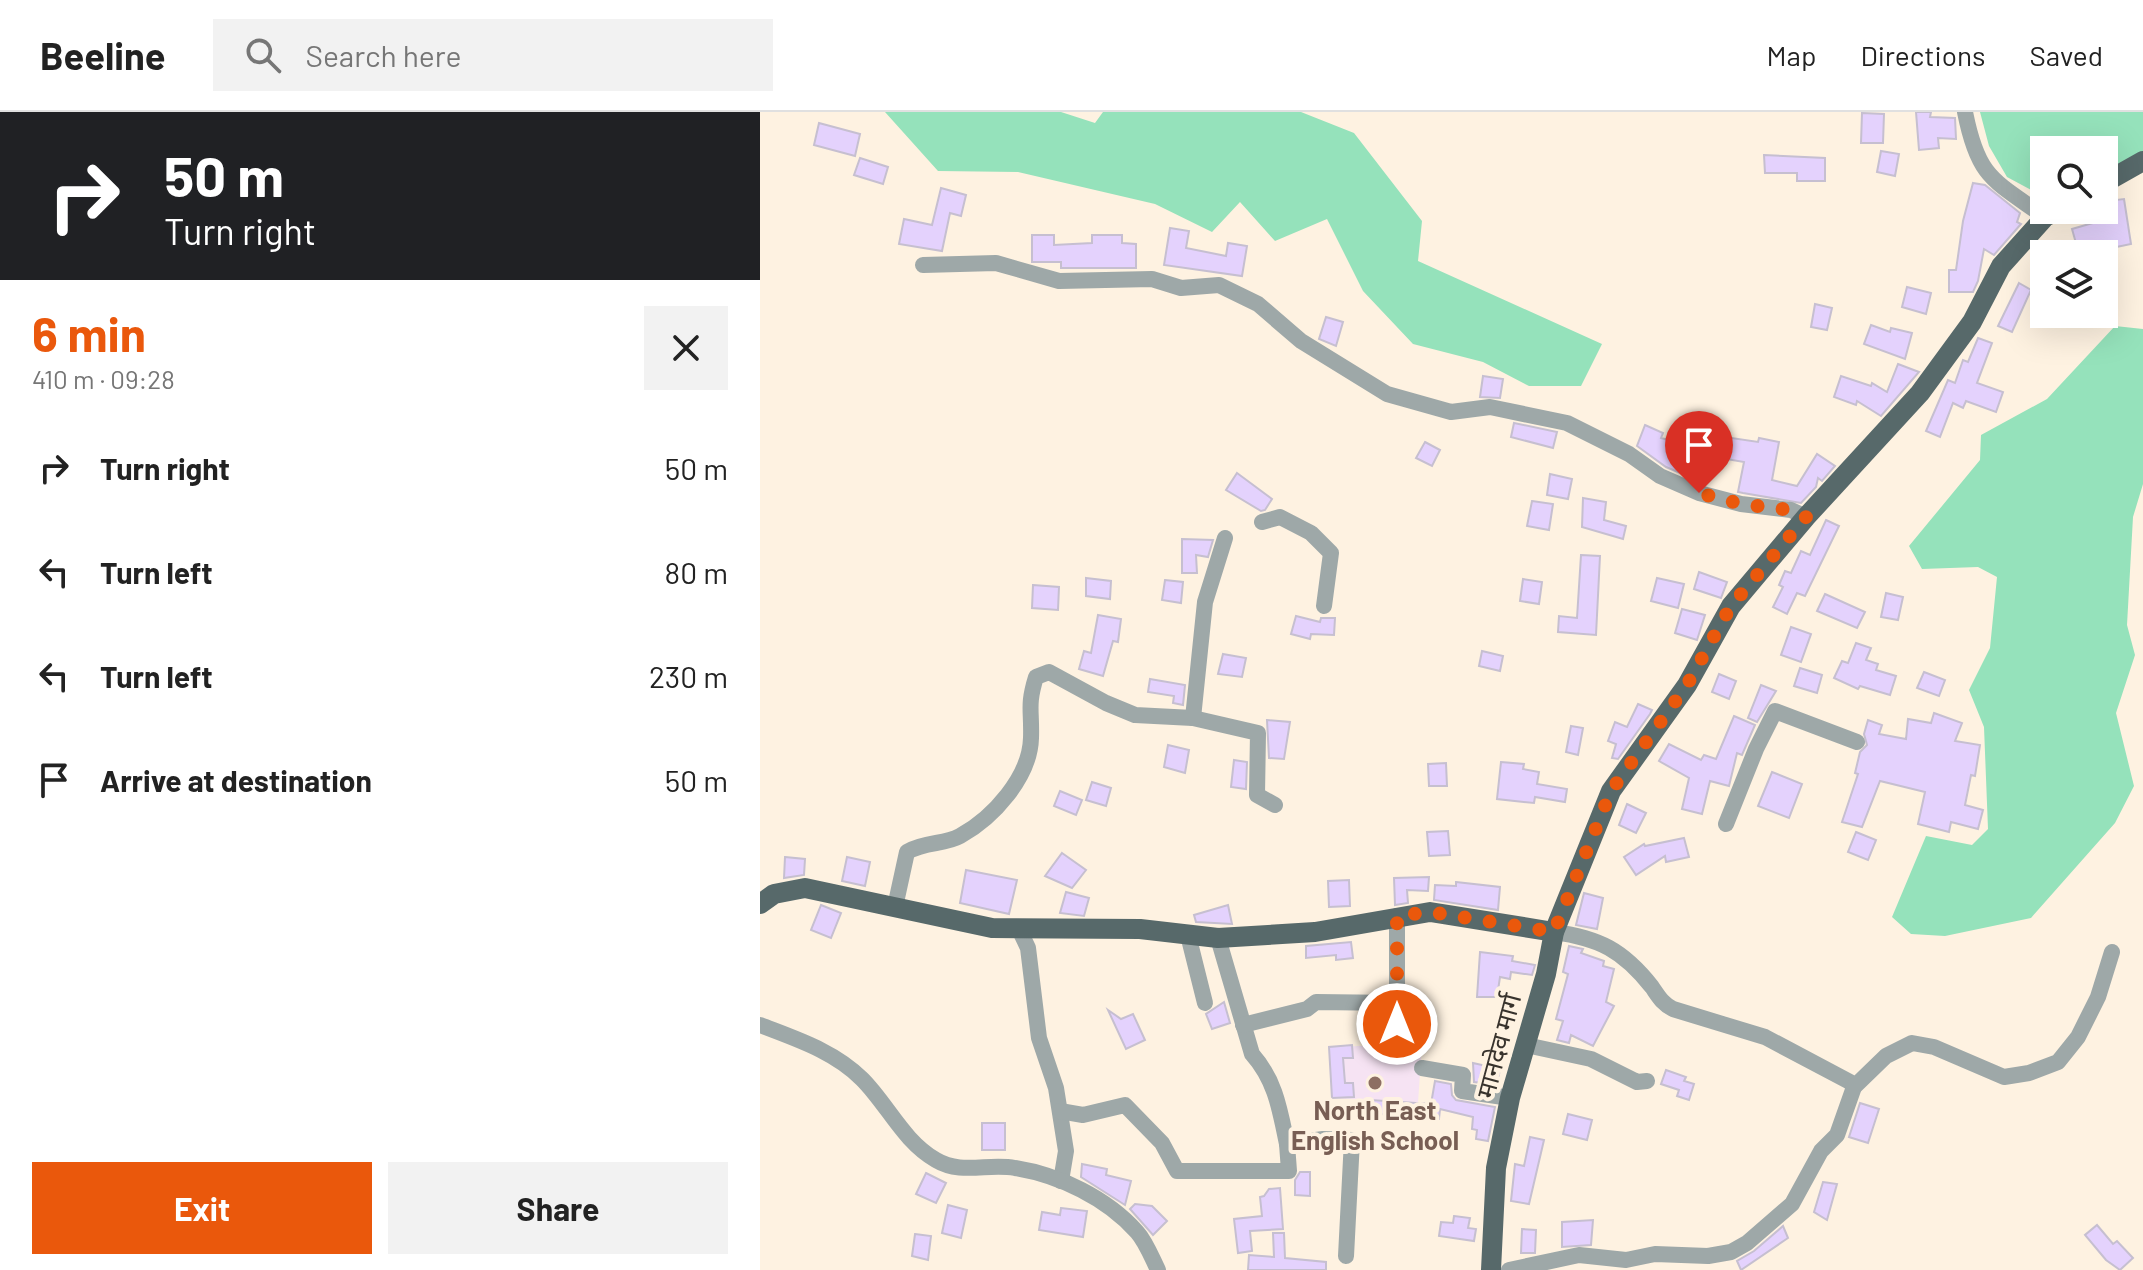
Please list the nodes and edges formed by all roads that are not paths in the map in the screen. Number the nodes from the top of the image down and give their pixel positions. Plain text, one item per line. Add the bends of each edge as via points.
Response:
1 (1965, 112) edge
2 (2143, 161) edge
3 (2118, 175) edge
4 (2030, 202) edge
5 (2041, 224) edge
6 (923, 265) dead end
7 (1806, 517) junction
8 (1262, 522) dead end
9 (1225, 538) dead end
10 (1324, 606) dead end
11 (1193, 718) junction
12 (1857, 742) dead end
13 (1275, 805) dead end
14 (1726, 824) dead end
15 (760, 904) edge
16 (895, 907) junction
17 (1397, 916) junction
18 (1019, 929) junction
19 (1554, 932) junction
20 (1188, 935) junction
21 (1218, 938) junction
22 (2112, 952) dead end
23 (1205, 1003) dead end
24 (1397, 1003) junction
25 (760, 1025) edge
26 (1243, 1025) junction
27 (1397, 1044) dead end
28 (1526, 1045) junction
29 (1422, 1068) dead end
30 (1647, 1081) dead end
31 (1854, 1087) junction
32 (1510, 1098) junction
33 (1060, 1111) junction
34 (1287, 1144) junction
35 (1061, 1181) junction
36 (1346, 1256) dead end
37 (1158, 1270) edge
38 (1492, 1270) edge
39 (1509, 1270) edge

1 - 4 street via 1980,164 1994,181
2 - 3 main road
5 - 7 main road, मानदेव मार्ग via 2001,266 1972,322 1920,393
6 - 7 street via 996,263 1059,281 1152,279 1181,288 1219,285 1258,304 1301,341 1387,394 1451,412 1490,407 1567,423 1699,493
7 - 19 main road, मानदेव मार्ग via 1731,606 1687,685 1611,791
8 - 10 street via 1280,517 1311,533 1331,553
9 - 11 street via 1205,602
11 - 13 street via 1258,733 1257,795
11 - 16 street via 1135,715 1049,672 1036,677 1028,704 1031,740 1025,768 994,811 958,838 921,843 907,852
12 - 14 street via 1775,711
15 - 16 main road via 774,894 805,888
16 - 18 main road
17 - 19 main road via 1430,912
17 - 21 main road via 1315,932
17 - 24 street
18 - 20 main road via 1140,929
18 - 33 street via 1028,948 1039,1038
19 - 28 main road, मानदेव मार्ग
19 - 31 street via 1606,943 1662,1003 1765,1037
20 - 21 main road
20 - 23 street
21 - 26 street
22 - 31 street via 2098,997 2058,1062 2004,1077 1912,1043 1886,1056
24 - 26 street via 1316,1002
24 - 27 street
25 - 35 street via 846,1064 912,1141 940,1163 964,1169 1013,1167
26 - 34 street via 1252,1054 1265,1068 1283,1110
28 - 30 street via 1591,1059 1637,1082
28 - 32 main road, मानदेव मार्ग
29 - 32 street via 1463,1075 1462,1091
31 - 39 street via 1837,1135 1821,1151 1792,1204 1731,1252 1626,1260 1579,1255
32 - 38 main road, मानदेव मार्ग via 1496,1168
33 - 34 street via 1083,1115 1125,1105 1162,1143 1177,1171 1289,1171
33 - 35 street via 1066,1151
34 - 36 street via 1352,1140
35 - 37 street via 1107,1204 1139,1234

